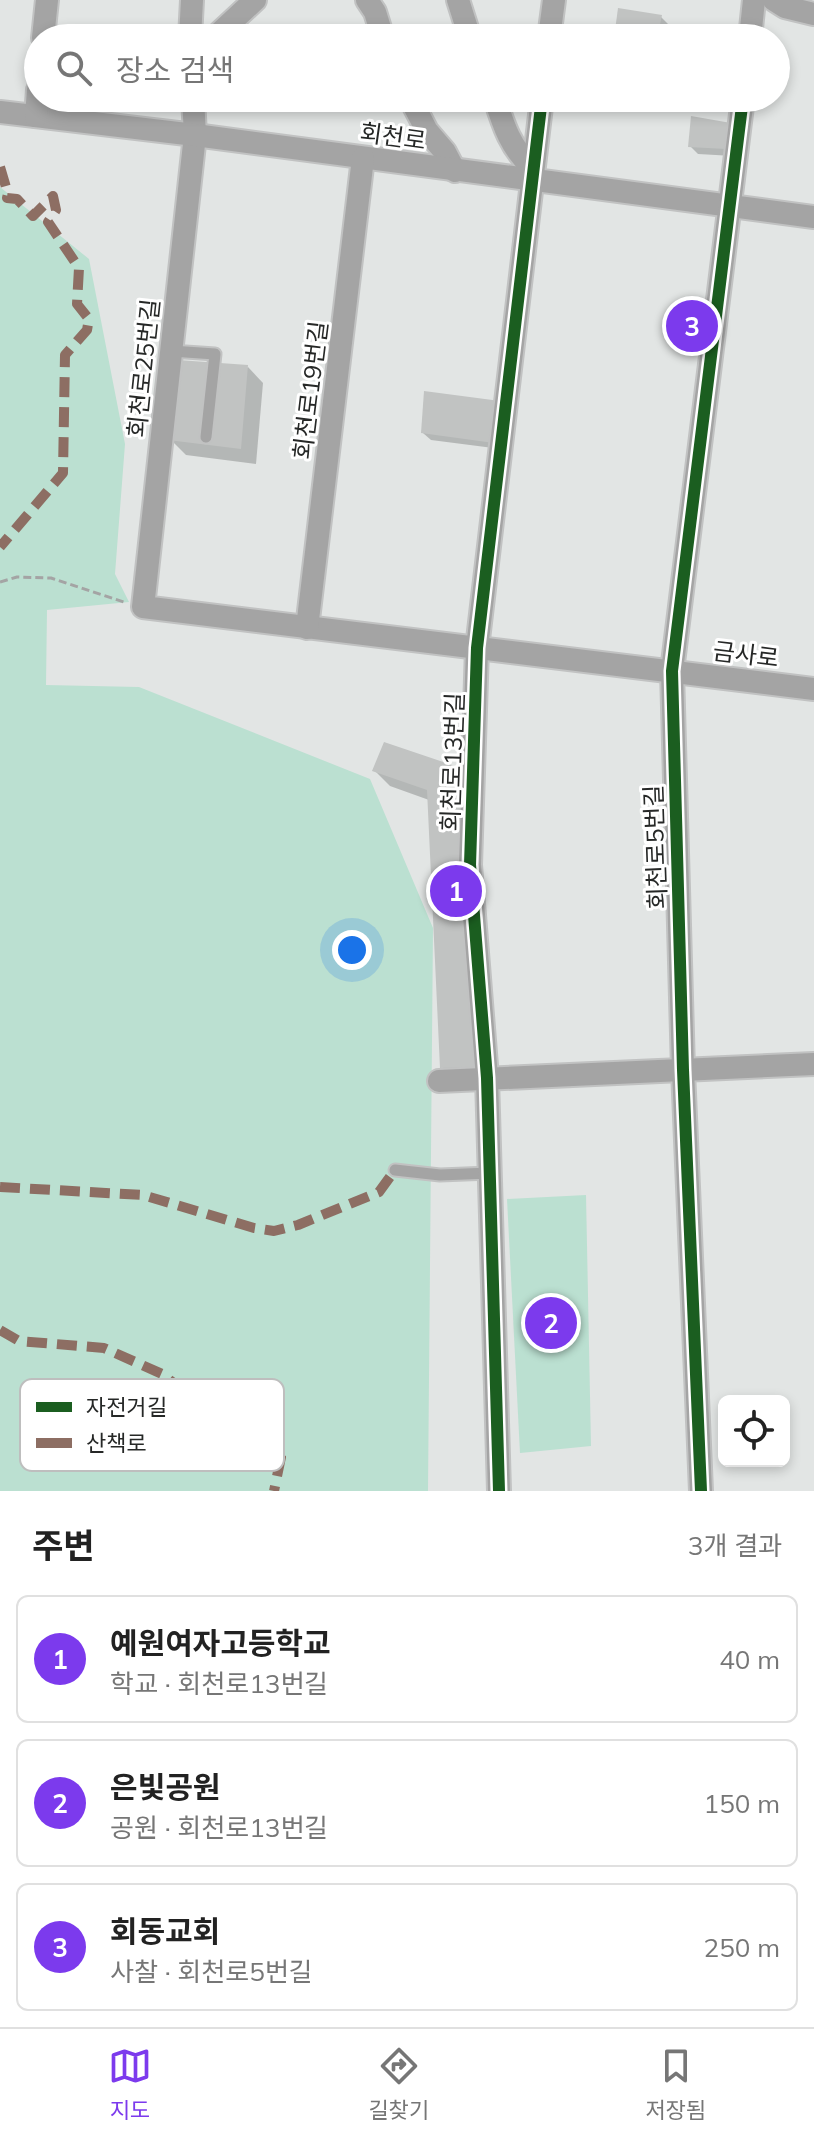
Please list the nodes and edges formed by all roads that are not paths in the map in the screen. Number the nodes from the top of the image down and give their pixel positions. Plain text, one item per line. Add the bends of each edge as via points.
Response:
1 (47, 0) edge
2 (192, 0) edge
3 (255, 0) edge
4 (367, 0) edge
5 (458, 0) edge
6 (554, 0) edge
7 (754, 0) edge
8 (780, 3) edge
9 (814, 14) edge
10 (44, 24) edge
11 (191, 24) edge
12 (229, 24) edge
13 (379, 24) edge
14 (466, 24) edge
15 (551, 24) edge
16 (751, 24) edge
17 (0, 112) edge
18 (36, 112) edge
19 (194, 112) edge
20 (417, 112) edge
21 (499, 112) edge
22 (540, 112) edge
23 (741, 112) edge
24 (36, 116) junction
25 (195, 135) junction
26 (363, 158) junction
27 (455, 171) junction
28 (532, 175) junction
29 (730, 205) junction
30 (814, 217) edge
31 (171, 351) junction
32 (206, 437) dead end
33 (307, 628) junction
34 (477, 648) junction
35 (672, 671) junction
36 (814, 689) edge
37 (814, 1064) edge
38 (683, 1070) junction
39 (487, 1078) junction
40 (439, 1081) dead end
41 (395, 1170) dead end
42 (490, 1173) junction
43 (499, 1491) edge
44 (701, 1491) edge

1 - 10 street
2 - 11 street
3 - 12 street
4 - 13 street
5 - 14 street
6 - 15 street
7 - 16 street
8 - 9 street
17 - 24 street, 회천로
18 - 24 street
19 - 25 street, 회천로25번길
20 - 27 street
21 - 28 street
22 - 28 street, 회천로13번길
23 - 29 street
24 - 25 street, 회천로
25 - 26 street, 회천로
25 - 31 street, 회천로25번길
26 - 27 street, 회천로
26 - 33 street, 회천로19번길
27 - 28 street, 회천로
28 - 29 street, 회천로
28 - 34 street, 회천로13번길
29 - 30 street, 회천로
29 - 35 street, 회천로5번길
31 - 32 lane via 215,354
31 - 33 street, 회천로25번길 via 143,607
33 - 34 street
34 - 35 street
34 - 39 street, 회천로13번길 via 470,865
35 - 36 street, 금사로
35 - 38 street, 회천로5번길
37 - 38 street
38 - 39 street
38 - 44 street, 회천로5번길
39 - 40 street
39 - 42 street, 회천로13번길
41 - 42 lane
42 - 43 street, 회천로13번길

